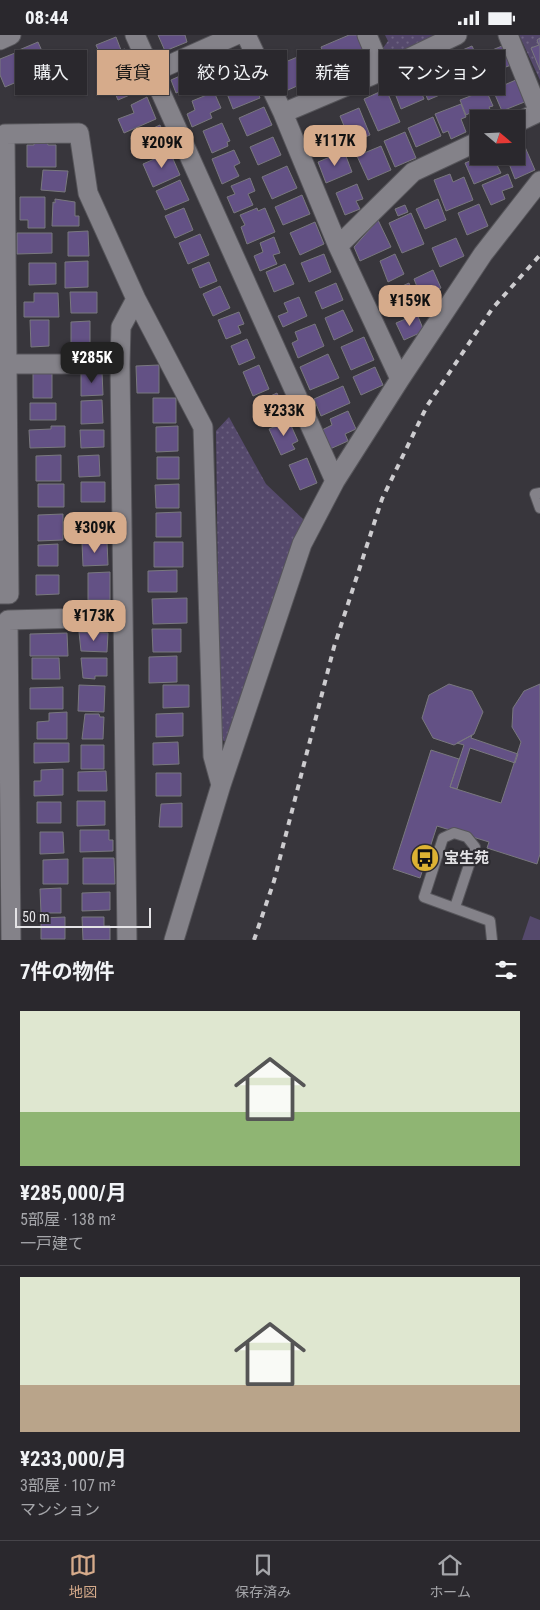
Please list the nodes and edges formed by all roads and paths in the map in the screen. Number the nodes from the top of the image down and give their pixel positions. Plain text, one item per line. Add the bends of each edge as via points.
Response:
1 (10, 35) edge
2 (135, 35) edge
3 (236, 35) edge
4 (246, 35) edge
5 (367, 35) edge
6 (457, 35) edge
7 (508, 35) edge
8 (0, 40) edge
9 (142, 50) edge
10 (426, 50) edge
11 (379, 64) edge
12 (169, 65) edge
13 (379, 72) edge
14 (162, 95) edge
15 (283, 113) junction
16 (525, 119) edge
17 (470, 145) edge
18 (540, 181) edge
19 (338, 246) junction
20 (136, 299) junction
21 (3, 306) edge
22 (7, 364) junction
23 (120, 364) junction
24 (400, 379) junction
25 (334, 481) junction
26 (540, 493) edge
27 (540, 508) edge
28 (0, 594) edge
29 (124, 617) junction
30 (221, 785) junction
31 (455, 907) junction
32 (11, 940) edge
33 (127, 940) edge
34 (174, 940) edge
35 (492, 940) edge

1 - 8 street
2 - 9 street
3 - 12 street
4 - 15 street
5 - 11 street
6 - 10 street
7 - 16 street via 540,113
13 - 15 street
14 - 25 street
15 - 19 street
17 - 19 street via 413,172
18 - 24 street via 483,253
19 - 24 street
20 - 21 street via 88,193 79,133 5,134
20 - 23 street via 121,327
20 - 30 street via 203,427 213,756
21 - 22 street
22 - 23 street
22 - 28 street via 9,594
23 - 29 street
24 - 25 street
25 - 30 street via 302,544
26 - 27 lane via 535,494
29 - 32 street via 8,620
29 - 33 street
30 - 34 street
31 - 31 lane via 424,897 443,838 454,833 467,837 475,847
31 - 35 lane via 490,921

